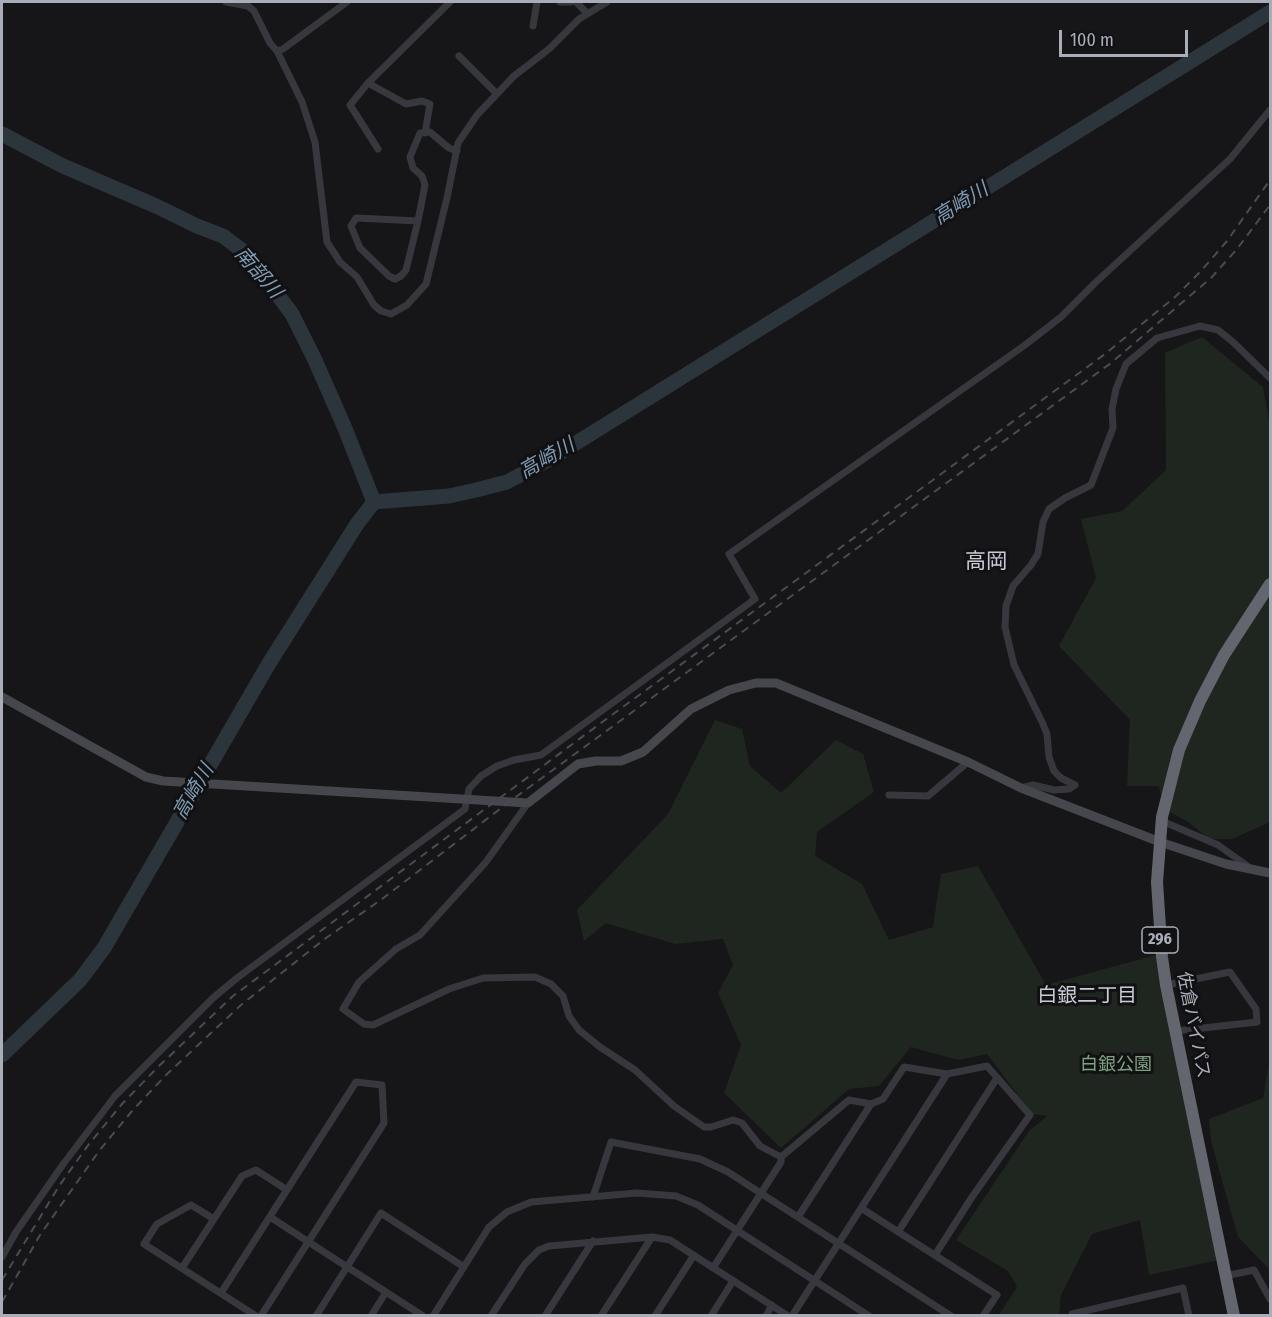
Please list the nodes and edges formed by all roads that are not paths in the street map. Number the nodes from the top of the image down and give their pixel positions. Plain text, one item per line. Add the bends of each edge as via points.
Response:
1 (226, 2) edge
2 (347, 2) edge
3 (450, 2) edge
4 (537, 2) edge
5 (560, 2) edge
6 (571, 2) edge
7 (576, 2) edge
8 (607, 2) edge
9 (587, 14) junction
10 (533, 26) dead end
11 (277, 51) junction
12 (459, 56) dead end
13 (368, 83) junction
14 (497, 94) junction
15 (1270, 110) edge
16 (424, 133) junction
17 (378, 149) dead end
18 (457, 151) junction
19 (418, 221) junction
20 (1270, 378) edge
21 (1270, 584) edge
22 (2, 697) edge
23 (968, 762) junction
24 (1021, 788) junction
25 (889, 795) dead end
26 (468, 799) junction
27 (528, 803) junction
28 (1162, 821) junction
29 (1160, 842) junction
30 (1255, 871) junction
31 (1270, 873) edge
32 (1167, 985) junction
33 (1176, 1031) junction
34 (947, 1074) junction
35 (997, 1078) junction
36 (871, 1104) junction
37 (781, 1157) junction
38 (287, 1190) junction
39 (761, 1193) junction
40 (593, 1197) junction
41 (861, 1208) junction
42 (270, 1217) junction
43 (798, 1217) junction
44 (214, 1219) junction
45 (737, 1230) junction
46 (898, 1232) junction
47 (651, 1237) junction
48 (593, 1241) junction
49 (308, 1242) junction
50 (838, 1243) junction
51 (694, 1255) junction
52 (934, 1255) junction
53 (2, 1257) edge
54 (347, 1267) junction
55 (464, 1267) junction
56 (713, 1268) junction
57 (182, 1269) junction
58 (1225, 1276) junction
59 (733, 1281) junction
60 (815, 1281) junction
61 (386, 1292) junction
62 (221, 1293) junction
63 (1270, 1299) edge
64 (772, 1305) junction
65 (939, 1312) edge
66 (256, 1316) edge
67 (261, 1316) edge
68 (316, 1316) edge
69 (371, 1316) edge
70 (423, 1316) edge
71 (433, 1316) edge
72 (491, 1316) edge
73 (545, 1316) edge
74 (601, 1316) edge
75 (655, 1316) edge
76 (711, 1316) edge
77 (766, 1316) edge
78 (790, 1316) edge
79 (869, 1316) edge
80 (951, 1316) edge
81 (983, 1316) edge
82 (1072, 1316) edge
83 (1189, 1316) edge
84 (1234, 1316) edge

1 - 11 street via 254,11
2 - 11 street
3 - 13 street
4 - 10 street
5 - 6 street
7 - 9 street
8 - 9 street
9 - 14 street
11 - 18 street via 302,102 315,142 327,242 381,311 391,314 407,305 426,284
12 - 14 street
13 - 16 street via 406,104 430,104
13 - 17 street via 350,105
14 - 18 street via 477,115 458,143
15 - 26 street via 1230,159 1061,317 729,554 755,599 541,755 514,760 481,776 469,789
16 - 18 street via 430,132
16 - 19 street via 420,133 411,157 413,168 425,185
19 - 19 street via 406,270 395,279 360,248 351,226 356,218
20 - 24 street via 1218,330 1200,326 1157,338 1126,364 1116,389 1113,428 1091,486 1049,509 1038,554 1013,586 1006,606 1005,627 1014,665 1047,734 1054,771 1076,785 1054,790 1034,785
21 - 28 highway, 佐倉バイパス / 296 via 1224,655 1200,701 1179,750
22 - 26 street via 146,777 163,781
23 - 24 street
23 - 25 street via 928,796
23 - 27 street via 776,683 756,683 729,690 691,709 643,752 621,761 578,764
24 - 29 street
26 - 27 street
26 - 53 street via 465,809 237,978 186,1024 97,1119
27 - 37 street via 486,862 420,935 396,949 359,982 343,1009 364,1024 373,1025 449,989 483,978 535,977 562,996 579,1030 634,1070 674,1106 704,1126 734,1120 742,1123 760,1146
28 - 29 highway, 佐倉バイパス / 296
28 - 30 street via 1218,845
29 - 30 street
29 - 32 highway, 佐倉バイパス / 296 via 1157,882
30 - 31 street
32 - 33 highway, 佐倉バイパス / 296
32 - 33 street via 1230,972 1256,1009 1257,1022
33 - 58 highway, 佐倉バイパス / 296
34 - 35 street via 987,1066
34 - 36 street via 904,1067 883,1099
34 - 41 street
35 - 46 street
35 - 52 street via 1030,1115
36 - 37 street via 849,1100
36 - 43 street
37 - 39 street
38 - 42 street
38 - 44 street via 256,1170 242,1176
38 - 49 street via 356,1082 382,1085 384,1123
39 - 40 street via 700,1159 611,1142
39 - 43 street
39 - 45 street
40 - 45 street via 638,1193 676,1196
40 - 55 street via 531,1202 507,1212 489,1227
41 - 46 street
41 - 50 street
42 - 49 street
42 - 62 street
43 - 50 street
44 - 57 street
44 - 57 street via 191,1206 157,1224 144,1244
45 - 56 street
45 - 60 street
46 - 52 street
47 - 48 street
47 - 51 street via 670,1240
47 - 74 street
48 - 72 street via 539,1250 525,1264
48 - 73 street
49 - 54 street
49 - 67 street
50 - 60 street
50 - 65 street
51 - 56 street
51 - 75 street
52 - 81 street via 997,1295
54 - 55 street via 381,1213
54 - 61 street
54 - 68 street
55 - 71 street
56 - 59 street
57 - 62 street
58 - 63 street via 1254,1270
58 - 84 highway, 佐倉バイパス / 296
59 - 64 street
59 - 76 street
60 - 78 street
60 - 79 street
61 - 69 street
61 - 70 street
62 - 66 street
64 - 77 street
64 - 78 street
65 - 80 street
82 - 83 street via 1183,1288

